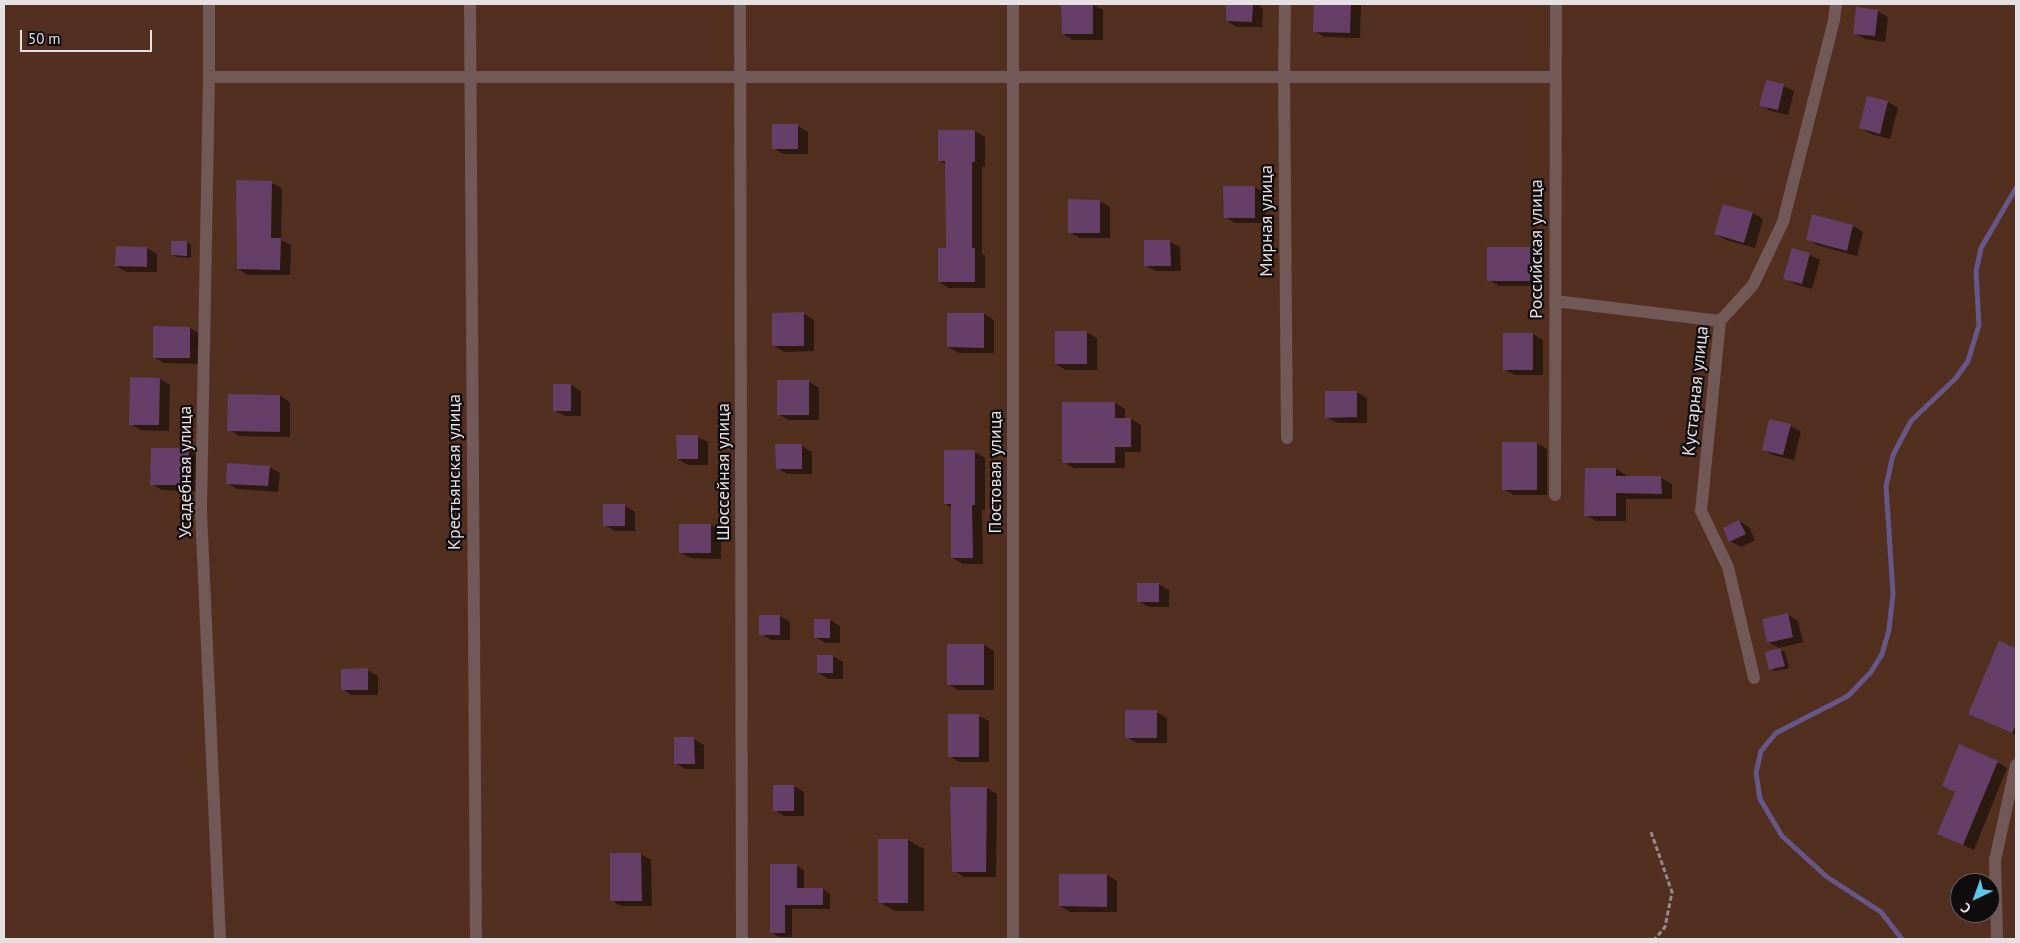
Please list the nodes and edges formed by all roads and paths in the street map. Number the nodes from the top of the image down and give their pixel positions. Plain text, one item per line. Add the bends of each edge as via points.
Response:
1 (209, 4) edge
2 (470, 4) edge
3 (740, 4) edge
4 (1013, 4) edge
5 (1285, 4) edge
6 (1556, 4) edge
7 (1836, 4) edge
8 (210, 77) junction
9 (470, 77) junction
10 (740, 77) junction
11 (1013, 77) junction
12 (1284, 77) junction
13 (1555, 77) junction
14 (1555, 301) junction
15 (1720, 322) junction
16 (1287, 438) dead end
17 (1555, 495) dead end
18 (1754, 678) dead end
19 (2016, 765) edge
20 (1651, 832) dead end
21 (220, 939) edge
22 (476, 939) edge
23 (742, 939) edge
24 (1013, 939) edge
25 (1655, 939) edge
26 (1997, 939) edge

1 - 8 street, Усадебная улица
2 - 9 street, Крестьянская улица
3 - 10 street, Шоссейная улица
4 - 11 street, Постовая улица
5 - 12 street, Мирная улица
6 - 13 street, Российская улица
7 - 15 street, Кустарная улица via 1783,222 1753,285
8 - 9 street
8 - 21 street, Усадебная улица via 202,511
9 - 10 street
9 - 22 street, Крестьянская улица
10 - 11 street
10 - 23 street, Шоссейная улица
11 - 12 street
11 - 24 street, Постовая улица
12 - 13 street
12 - 16 street, Мирная улица
13 - 14 street, Российская улица
14 - 15 street
14 - 17 street, Российская улица
15 - 18 street, Кустарная улица via 1701,511 1728,567
19 - 26 street via 1995,860
20 - 25 path via 1672,892 1665,926

